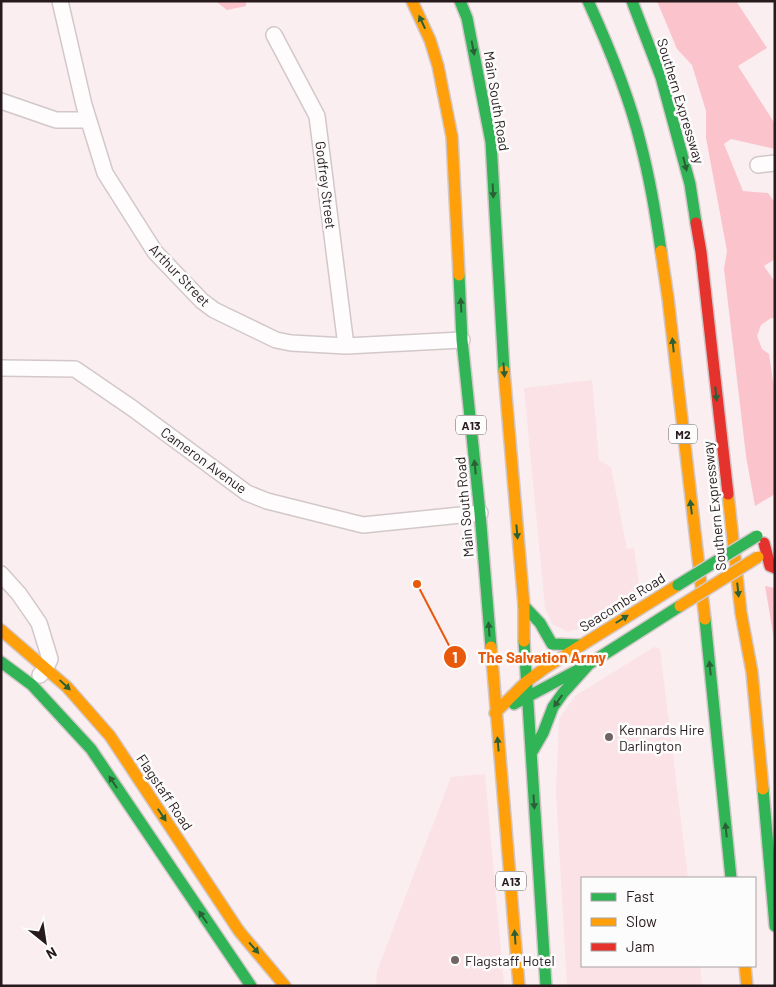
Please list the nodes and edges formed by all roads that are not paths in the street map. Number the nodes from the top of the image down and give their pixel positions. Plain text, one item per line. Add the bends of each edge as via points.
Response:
1 (60, 1) edge
2 (412, 1) edge
3 (460, 1) edge
4 (588, 1) edge
5 (632, 1) edge
6 (274, 35) dead end
7 (1, 101) edge
8 (88, 120) junction
9 (775, 163) edge
10 (758, 165) dead end
11 (467, 340) junction
12 (346, 346) junction
13 (1, 368) edge
14 (480, 513) junction
15 (775, 536) edge
16 (765, 542) edge
17 (775, 568) edge
18 (1, 574) edge
19 (524, 606) junction
20 (1, 630) edge
21 (581, 645) junction
22 (1, 662) edge
23 (590, 664) junction
24 (46, 668) junction
25 (752, 672) junction
26 (526, 682) junction
27 (32, 685) junction
28 (527, 698) junction
29 (495, 713) junction
30 (532, 753) junction
31 (775, 792) edge
32 (731, 877) edge
33 (775, 926) edge
34 (745, 967) edge
35 (251, 986) edge
36 (285, 986) edge
37 (519, 986) edge
38 (546, 986) edge
39 (747, 986) edge

1 - 8 street, Arthur Street
11 -> 2 main road, Main South Road / A13 via 452,137 438,66
3 -> 19 main road, Main South Road / A13 via 467,18 491,142 496,337
32 -> 4 main road, Southern Expressway / M2 via 708,647 654,204 641,144 625,94 608,44
5 -> 25 main road, Southern Expressway via 661,77 690,184 701,252 741,613
6 - 12 street, Godfrey Street via 317,116
7 - 8 street via 56,120
8 - 12 street, Arthur Street via 105,173 140,230 155,252 202,301 276,340
9 - 10 street
11 - 12 street, Arthur Street
14 -> 11 main road, Main South Road / A13
13 - 14 street, Cameron Avenue via 75,370 248,493 267,501 363,525
29 -> 14 main road, Main South Road / A13
15 - 16 main road, Seacombe Road
16 - 17 main road via 770,566
21 -> 16 main road, Seacombe Road, bridge via 678,585
16 - 23 main road, bridge via 758,557
18 - 24 street via 40,623 50,659
19 - 21 main road via 552,644
19 - 26 main road, Main South Road / A13
20 - 24 main road, Flagstaff Road
21 - 26 main road, Seacombe Road
22 - 27 main road
23 - 28 main road
23 -> 30 main road, A13 via 553,707
24 - 27 street
24 -> 36 main road, Flagstaff Road via 67,686 110,736 239,931
25 - 31 main road
25 - 33 main road, Southern Expressway
26 - 28 main road, Main South Road / A13
26 - 29 main road, Seacombe Road
35 -> 27 main road via 92,749
28 - 29 main road
28 - 30 main road, Main South Road / A13
37 -> 29 main road, Main South Road / A13
30 -> 38 main road, Main South Road / A13
34 - 39 main road

